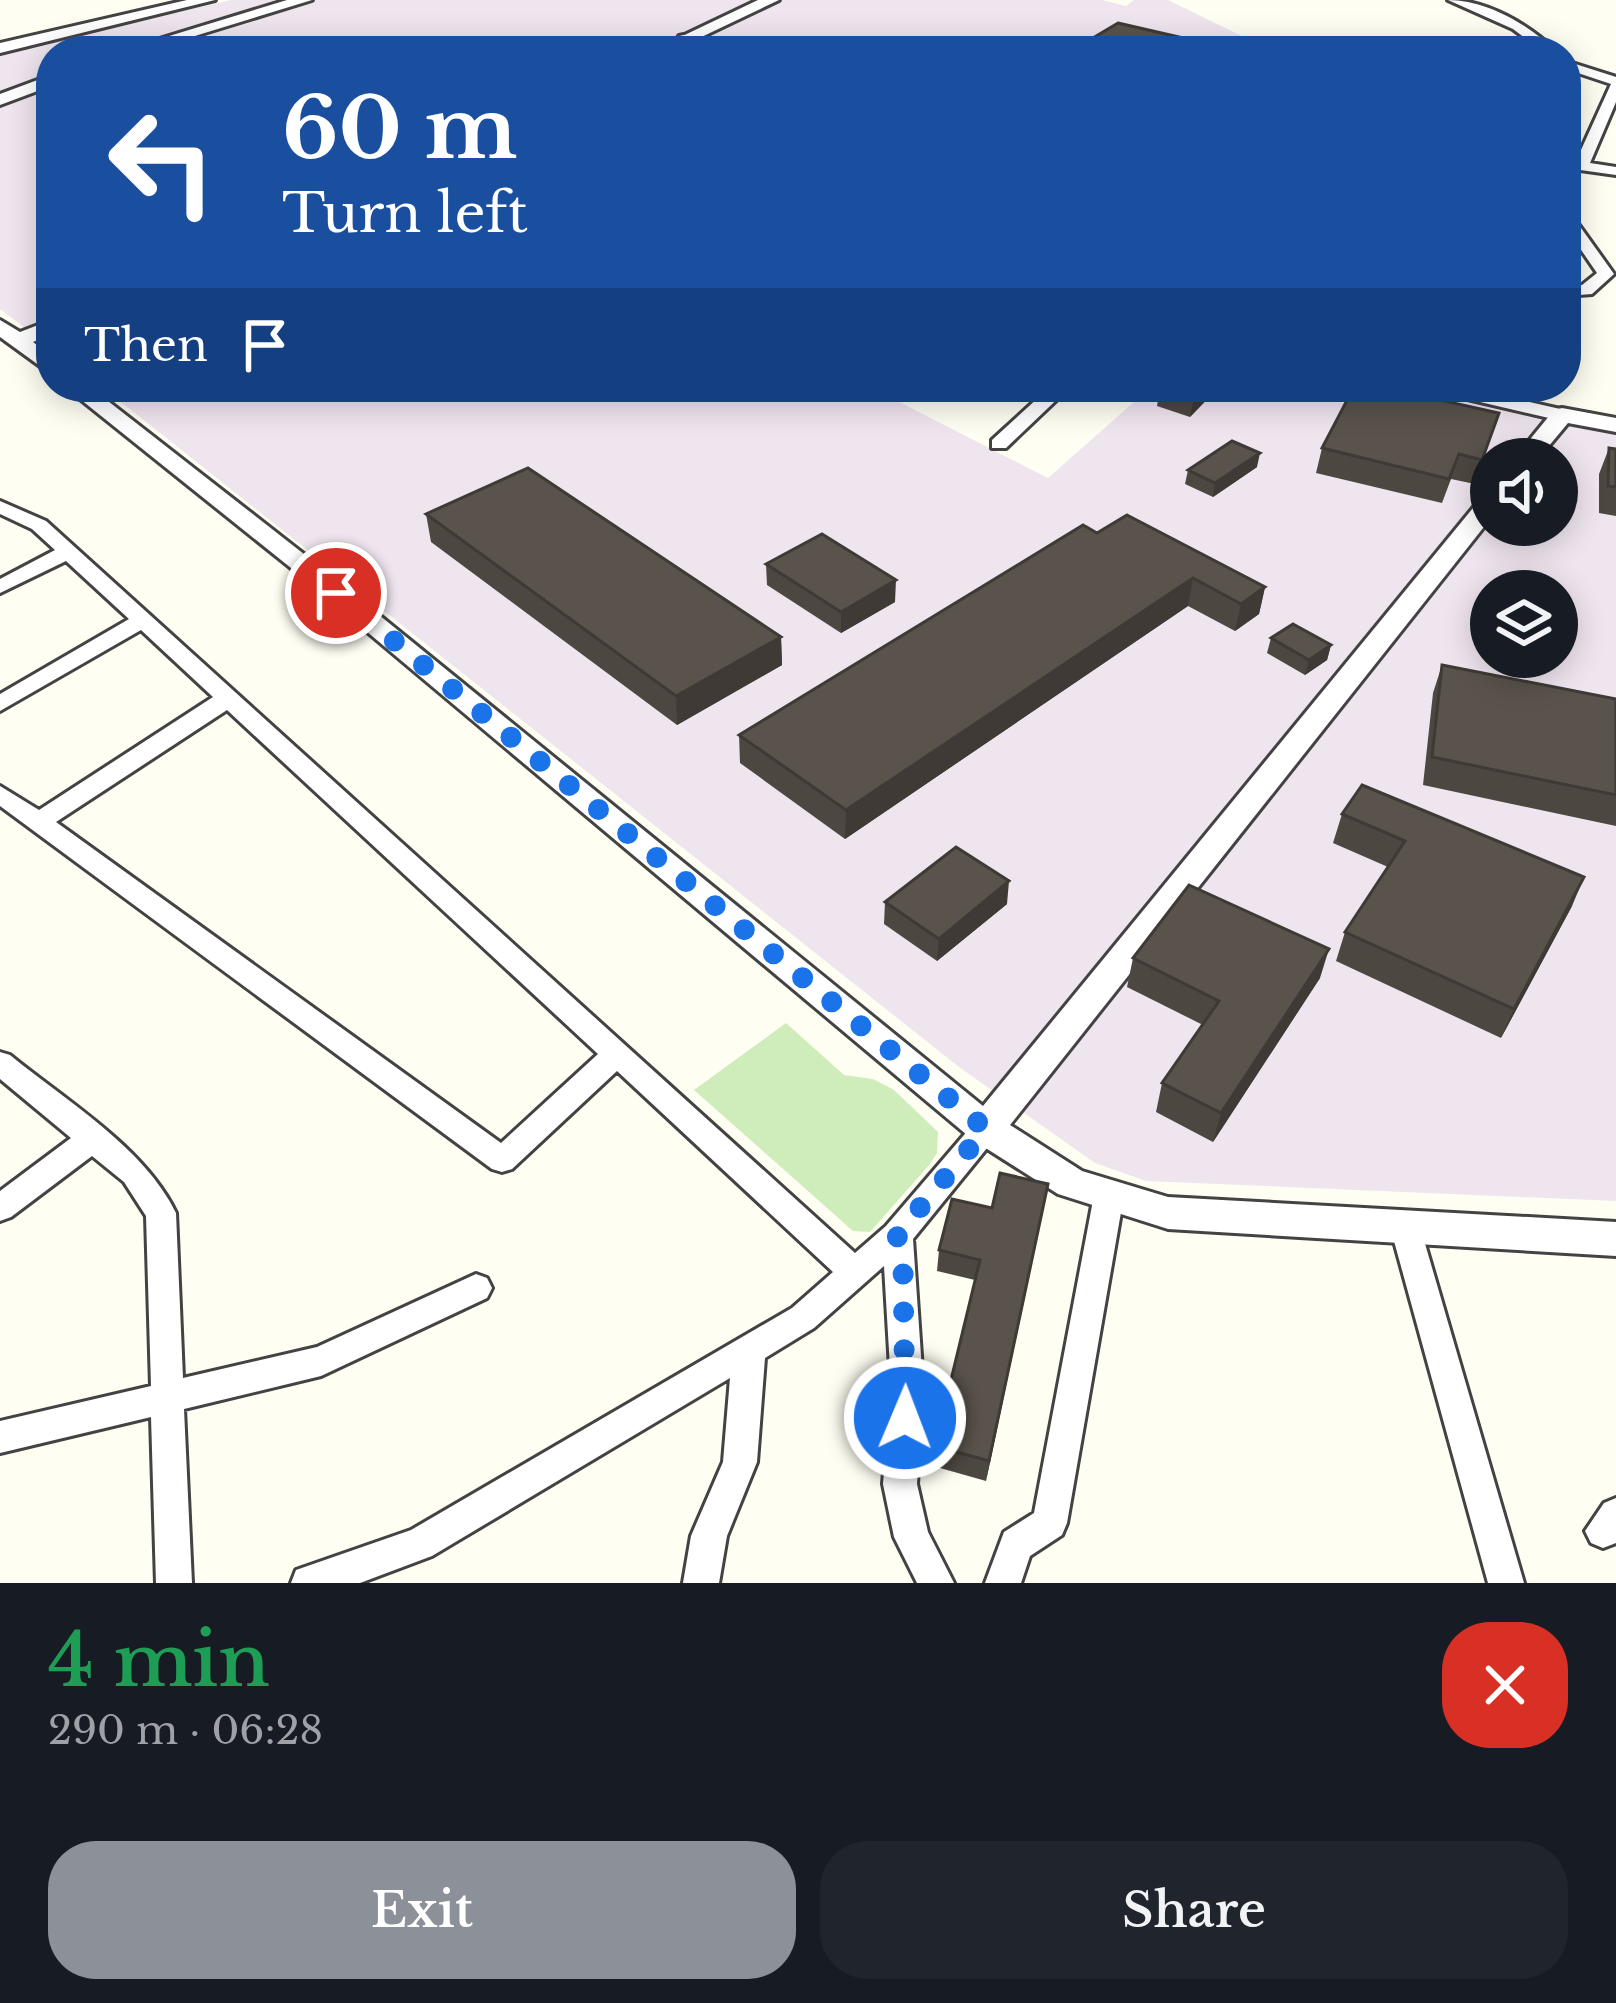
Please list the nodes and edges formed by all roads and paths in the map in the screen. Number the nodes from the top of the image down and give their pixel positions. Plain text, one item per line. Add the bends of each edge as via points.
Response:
1 (304, 0) edge
2 (772, 0) edge
3 (1454, 0) edge
4 (193, 2) edge
5 (50, 36) edge
6 (180, 36) edge
7 (691, 36) edge
8 (1530, 36) edge
9 (36, 39) edge
10 (0, 48) edge
11 (1581, 70) edge
12 (1616, 83) edge
13 (36, 86) edge
14 (0, 100) edge
15 (1581, 151) edge
16 (1581, 166) edge
17 (1616, 171) edge
18 (1581, 238) edge
19 (1581, 290) edge
20 (9, 333) edge
21 (36, 355) edge
22 (95, 402) edge
23 (1045, 402) edge
24 (1504, 402) edge
25 (1562, 415) junction
26 (1616, 425) edge
27 (1543, 438) edge
28 (999, 444) dead end
29 (0, 507) edge
30 (1470, 528) edge
31 (67, 552) junction
32 (0, 587) edge
33 (144, 620) junction
34 (227, 699) junction
35 (0, 704) edge
36 (0, 794) edge
37 (38, 822) junction
38 (617, 1054) junction
39 (0, 1064) edge
40 (986, 1129) junction
41 (95, 1137) junction
42 (1108, 1195) junction
43 (0, 1208) edge
44 (1406, 1230) junction
45 (897, 1235) junction
46 (1616, 1239) edge
47 (855, 1272) junction
48 (476, 1288) dead end
49 (749, 1351) junction
50 (167, 1396) junction
51 (0, 1437) edge
52 (174, 1583) edge
53 (309, 1583) edge
54 (701, 1583) edge
55 (936, 1583) edge
56 (1003, 1583) edge
57 (1506, 1583) edge

1 - 6 street
2 - 7 street
3 - 8 street
4 - 5 street
9 - 10 street
11 - 12 street
12 - 15 street
13 - 14 street
16 - 17 street
18 - 19 street via 1606,274
20 - 21 street
22 - 40 street
23 - 28 street
24 - 25 street
25 - 26 street
25 - 27 street
29 - 31 street via 39,525
30 - 40 street
31 - 32 street
31 - 33 street
33 - 34 street
33 - 35 street
34 - 37 street
34 - 38 street
36 - 37 street
37 - 38 street via 502,1160
38 - 47 street
39 - 41 street
40 - 42 street via 1071,1183
40 - 45 street
41 - 43 street
41 - 50 street via 161,1213
42 - 44 street via 1168,1213
42 - 56 street via 1050,1523 1016,1544
44 - 46 street
44 - 57 street
45 - 47 street
45 - 55 street via 907,1385 900,1484 912,1538
47 - 49 street
48 - 50 street via 321,1361
49 - 53 street via 420,1544
49 - 54 street via 740,1462 709,1536
50 - 51 street
50 - 52 street

